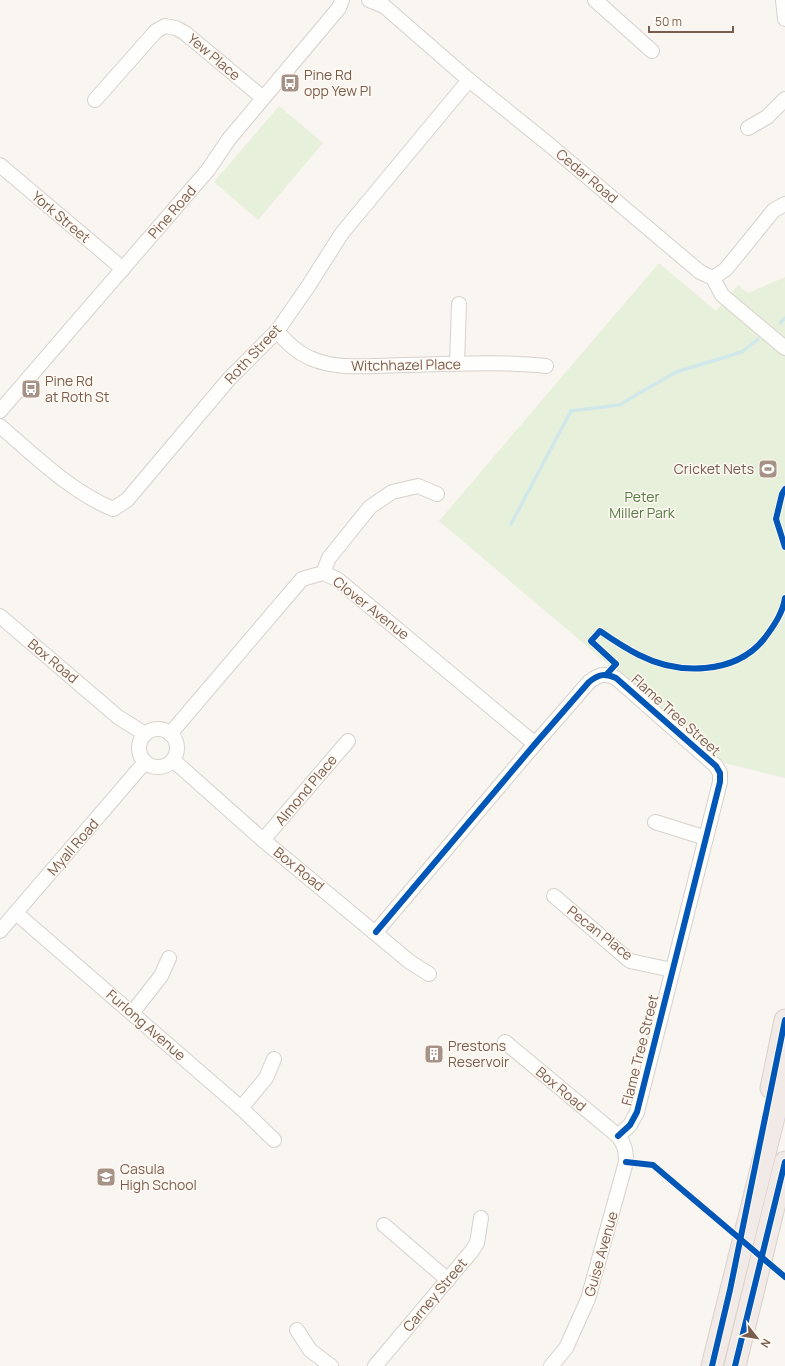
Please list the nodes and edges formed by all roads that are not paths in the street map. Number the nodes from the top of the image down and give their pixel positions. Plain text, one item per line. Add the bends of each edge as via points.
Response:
1 (354, 0) edge
2 (369, 0) edge
3 (595, 0) edge
4 (783, 0) edge
5 (383, 3) edge
6 (341, 4) edge
7 (785, 19) edge
8 (652, 51) dead end
9 (469, 80) junction
10 (263, 98) junction
11 (785, 99) edge
12 (95, 100) dead end
13 (748, 128) dead end
14 (0, 165) edge
15 (785, 204) edge
16 (123, 269) junction
17 (714, 278) junction
18 (459, 304) dead end
19 (277, 331) junction
20 (785, 348) edge
21 (457, 364) junction
22 (546, 366) dead end
23 (0, 411) edge
24 (0, 426) edge
25 (437, 494) dead end
26 (323, 572) junction
27 (0, 616) edge
28 (145, 734) junction
29 (170, 734) junction
30 (348, 741) dead end
31 (535, 744) junction
32 (173, 760) junction
33 (145, 762) junction
34 (655, 822) dead end
35 (706, 838) junction
36 (263, 840) junction
37 (554, 896) dead end
38 (16, 913) junction
39 (0, 931) edge
40 (376, 932) junction
41 (169, 958) dead end
42 (672, 970) junction
43 (429, 974) dead end
44 (132, 1013) junction
45 (785, 1020) edge
46 (505, 1042) dead end
47 (274, 1059) dead end
48 (785, 1073) edge
49 (241, 1108) junction
50 (618, 1136) junction
51 (274, 1140) dead end
52 (785, 1162) edge
53 (481, 1218) dead end
54 (384, 1225) dead end
55 (448, 1280) junction
56 (730, 1290) junction
57 (298, 1330) dead end
58 (332, 1366) edge
59 (375, 1366) edge
60 (552, 1366) edge
61 (712, 1366) edge
62 (735, 1366) edge

1 - 6 street, Pine Road
2 - 5 street, Cedar Road
3 - 8 street
4 - 7 street
5 - 9 street, Cedar Road
6 - 10 street, Pine Road
9 - 17 street, Cedar Road via 700,272
9 - 19 street, Roth Street via 342,233
10 - 12 street, Yew Place via 185,32 166,26 156,31
10 - 16 street, Pine Road via 221,148 208,170
11 - 13 street via 767,117
14 - 16 street, York Street
15 - 17 street via 774,210 726,269
16 - 23 street, Pine Road
17 - 20 street via 722,295
18 - 21 street
19 - 21 street, Witchhazel Place via 286,342 310,358 333,364
19 - 24 street, Roth Street via 229,379 127,500 113,509 61,478
21 - 22 street, Witchhazel Place
25 - 26 street via 418,486 392,492 370,507 329,558
26 - 29 street, Clover Avenue via 302,579
26 - 31 street, Clover Avenue via 343,584
27 - 28 street, Box Road via 118,717
28 - 29 street via 157,729
28 - 33 street via 139,751
29 - 32 street via 177,748
30 - 36 street, Almond Place
31 - 35 street, Flame Tree Street via 596,676 607,674 616,678 716,766 720,773
31 - 40 street, Flame Tree Street
32 - 33 street via 162,767 150,766
32 - 36 street, Box Road
33 - 38 street, Myall Road
34 - 35 street
35 - 42 street, Flame Tree Street
36 - 40 street, Box Road
37 - 42 street, Pecan Place via 630,960
38 - 39 street, Myall Road
38 - 44 street, Furlong Avenue
40 - 43 street, Box Road via 410,962
41 - 44 street via 161,976
42 - 50 street, Flame Tree Street via 637,1112 630,1125
44 - 49 street, Furlong Avenue
45 - 56 highway
46 - 50 street, Box Road
47 - 49 street via 266,1078
48 - 56 highway
49 - 51 street, Furlong Avenue
50 - 60 street, Guise Avenue via 624,1144 626,1162 588,1300 566,1348
52 - 62 highway
53 - 55 street, Carney Street via 477,1243
54 - 55 street
55 - 59 street, Carney Street
56 - 61 highway
57 - 58 street via 310,1350

